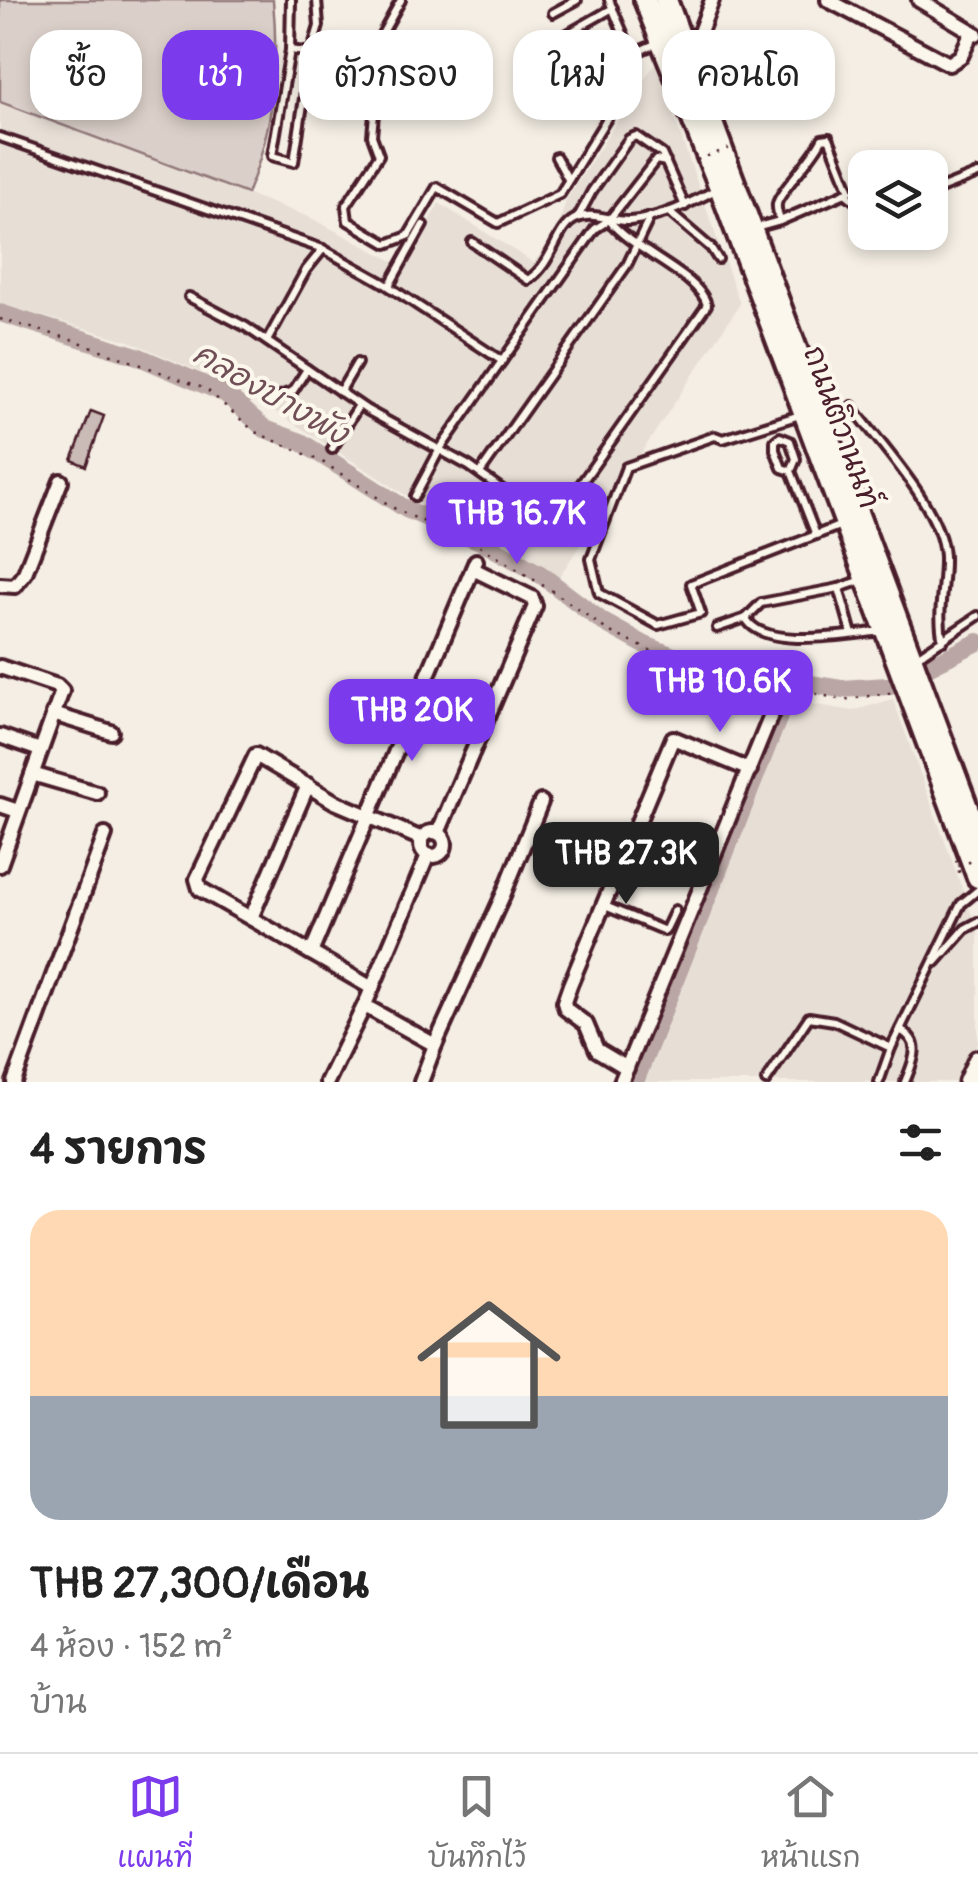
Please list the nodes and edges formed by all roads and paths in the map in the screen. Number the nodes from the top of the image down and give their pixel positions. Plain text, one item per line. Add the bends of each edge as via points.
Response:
1 (290, 0) edge
2 (317, 0) edge
3 (401, 0) edge
4 (577, 0) edge
5 (645, 0) edge
6 (666, 0) edge
7 (712, 0) edge
8 (828, 0) edge
9 (919, 0) edge
10 (611, 4) edge
11 (553, 13) dead end
12 (318, 30) edge
13 (572, 30) edge
14 (622, 30) edge
15 (677, 30) edge
16 (701, 30) edge
17 (975, 34) edge
18 (661, 41) junction
19 (290, 50) junction
20 (642, 50) edge
21 (299, 51) edge
22 (301, 120) edge
23 (606, 120) edge
24 (705, 120) edge
25 (0, 136) edge
26 (730, 148) dead end
27 (556, 157) dead end
28 (697, 160) dead end
29 (666, 162) junction
30 (978, 174) edge
31 (568, 180) junction
32 (948, 186) edge
33 (726, 191) junction
34 (845, 193) junction
35 (848, 195) edge
36 (685, 206) junction
37 (669, 212) junction
38 (650, 217) junction
39 (578, 218) junction
40 (609, 220) junction
41 (780, 222) junction
42 (423, 225) dead end
43 (751, 229) junction
44 (472, 242) dead end
45 (636, 248) junction
46 (322, 249) junction
47 (718, 258) dead end
48 (389, 286) junction
49 (189, 297) dead end
50 (0, 319) edge
51 (267, 341) junction
52 (502, 361) junction
53 (357, 363) dead end
54 (308, 370) junction
55 (340, 392) junction
56 (278, 398) dead end
57 (359, 405) junction
58 (852, 406) dead end
59 (804, 413) junction
60 (775, 423) junction
61 (780, 437) junction
62 (332, 449) dead end
63 (440, 449) junction
64 (791, 471) junction
65 (480, 474) junction
66 (61, 481) dead end
67 (414, 496) dead end
68 (846, 524) junction
69 (816, 535) junction
70 (866, 579) junction
71 (0, 585) edge
72 (839, 588) junction
73 (978, 616) edge
74 (746, 618) junction
75 (717, 628) dead end
76 (886, 631) junction
77 (852, 634) junction
78 (942, 641) junction
79 (912, 660) junction
80 (0, 667) edge
81 (790, 688) junction
82 (907, 688) junction
83 (53, 714) junction
84 (111, 732) dead end
85 (0, 736) edge
86 (40, 750) junction
87 (750, 770) junction
88 (32, 774) junction
89 (308, 785) junction
90 (97, 793) dead end
91 (541, 802) dead end
92 (0, 805) edge
93 (18, 812) junction
94 (367, 816) junction
95 (438, 833) junction
96 (104, 836) dead end
97 (978, 837) edge
98 (422, 839) junction
99 (428, 855) junction
100 (978, 859) edge
101 (0, 865) edge
102 (969, 878) edge
103 (978, 890) edge
104 (604, 905) junction
105 (675, 910) dead end
106 (251, 918) junction
107 (978, 922) edge
108 (312, 953) junction
109 (928, 972) junction
110 (372, 988) junction
111 (365, 1006) junction
112 (900, 1030) junction
113 (434, 1045) junction
114 (891, 1048) junction
115 (978, 1060) edge
116 (627, 1068) junction
117 (766, 1081) edge
118 (14, 1082) edge
119 (327, 1082) edge
120 (421, 1082) edge
121 (621, 1082) edge
122 (879, 1082) edge
123 (905, 1082) edge
124 (968, 1082) edge

1 - 19 lane
2 - 12 lane
3 - 31 lane via 380,36 372,136 379,155 346,206 348,221 387,244 408,236 437,187 498,223 560,194
4 - 11 lane
5 - 18 main road, ถนนติวานนท์
6 - 15 main road, ถนนติวานนท์
7 - 16 street
8 - 17 street via 949,64
9 - 17 street
10 - 13 lane
10 - 14 lane
18 - 20 lane
18 - 33 main road, ถนนติวานนท์
19 - 21 lane
19 - 22 lane via 272,156 294,162
23 - 31 lane
24 - 33 main road, ถนนติวานนท์
25 - 46 lane
26 - 28 path, bridge
27 - 31 lane
29 - 36 lane
29 - 39 lane via 643,139 629,139
29 - 40 lane via 656,160
30 - 32 lane
33 - 36 lane
33 - 43 main road, ถนนติวานนท์
33 - 59 main road, ถนนติวานนท์
34 - 35 lane
34 - 41 lane
34 - 41 lane via 850,188 824,138 782,194
36 - 37 lane
37 - 38 lane
37 - 47 lane
38 - 40 lane
38 - 45 lane
39 - 40 lane
39 - 44 lane via 566,226 545,268 528,280
40 - 45 lane
40 - 52 lane via 586,241
41 - 43 lane
42 - 48 lane
43 - 79 main road, ถนนติวานนท์
45 - 65 lane
45 - 65 lane via 698,286 708,305 704,314 554,522
46 - 48 lane
46 - 51 lane
48 - 52 lane
49 - 51 lane
50 - 81 path via 206,389 255,432 478,545 608,631 668,660
51 - 54 lane
52 - 63 lane
53 - 55 lane
54 - 55 lane
54 - 56 lane via 293,391
55 - 57 lane
57 - 62 lane
57 - 63 lane
58 - 78 lane via 926,502 941,538
59 - 60 lane
59 - 68 main road, ถนนติวานนท์
60 - 61 lane
60 - 69 lane via 626,467 591,558 599,593 658,625 700,613 691,584
61 - 64 lane via 790,442 796,460
61 - 64 lane via 774,450
63 - 65 lane
63 - 67 lane
64 - 69 lane
66 - 71 street via 24,573 15,586
68 - 69 lane
68 - 70 main road, ถนนติวานนท์
70 - 72 lane
70 - 76 main road, ถนนติวานนท์
72 - 74 lane via 761,603
72 - 77 lane
73 - 78 lane
74 - 75 lane
74 - 77 lane via 772,636
76 - 77 lane
76 - 82 main road, ถนนติวานนท์
78 - 79 lane
79 - 97 main road, ถนนติวานนท์
80 - 83 street via 60,688
81 - 82 path via 844,700
81 - 87 street
82 - 102 main road, ถนนติวานนท์
83 - 84 street
83 - 86 street
85 - 86 street
86 - 88 street
87 - 104 street via 673,738
87 - 116 street
88 - 90 street
88 - 93 street
89 - 94 street
89 - 106 street
89 - 106 street via 256,755 197,879 200,889
91 - 113 street
92 - 93 street
93 - 101 street
94 - 95 street via 474,565 535,606
94 - 98 street
94 - 108 street
95 - 98 street
95 - 99 street via 444,849
96 - 118 street
98 - 99 street
99 - 110 street
100 - 102 path, bridge via 958,866 954,861
103 - 109 lane via 961,904
104 - 105 lane via 665,931
104 - 116 street via 564,1006 586,1024 597,1050
106 - 108 street
107 - 109 lane
108 - 110 street
109 - 112 lane
110 - 111 street
111 - 113 street
111 - 119 street
112 - 114 lane
112 - 123 lane via 915,1047
113 - 120 street
114 - 117 lane via 834,1021 809,1017
114 - 122 lane
115 - 124 street
116 - 121 street

